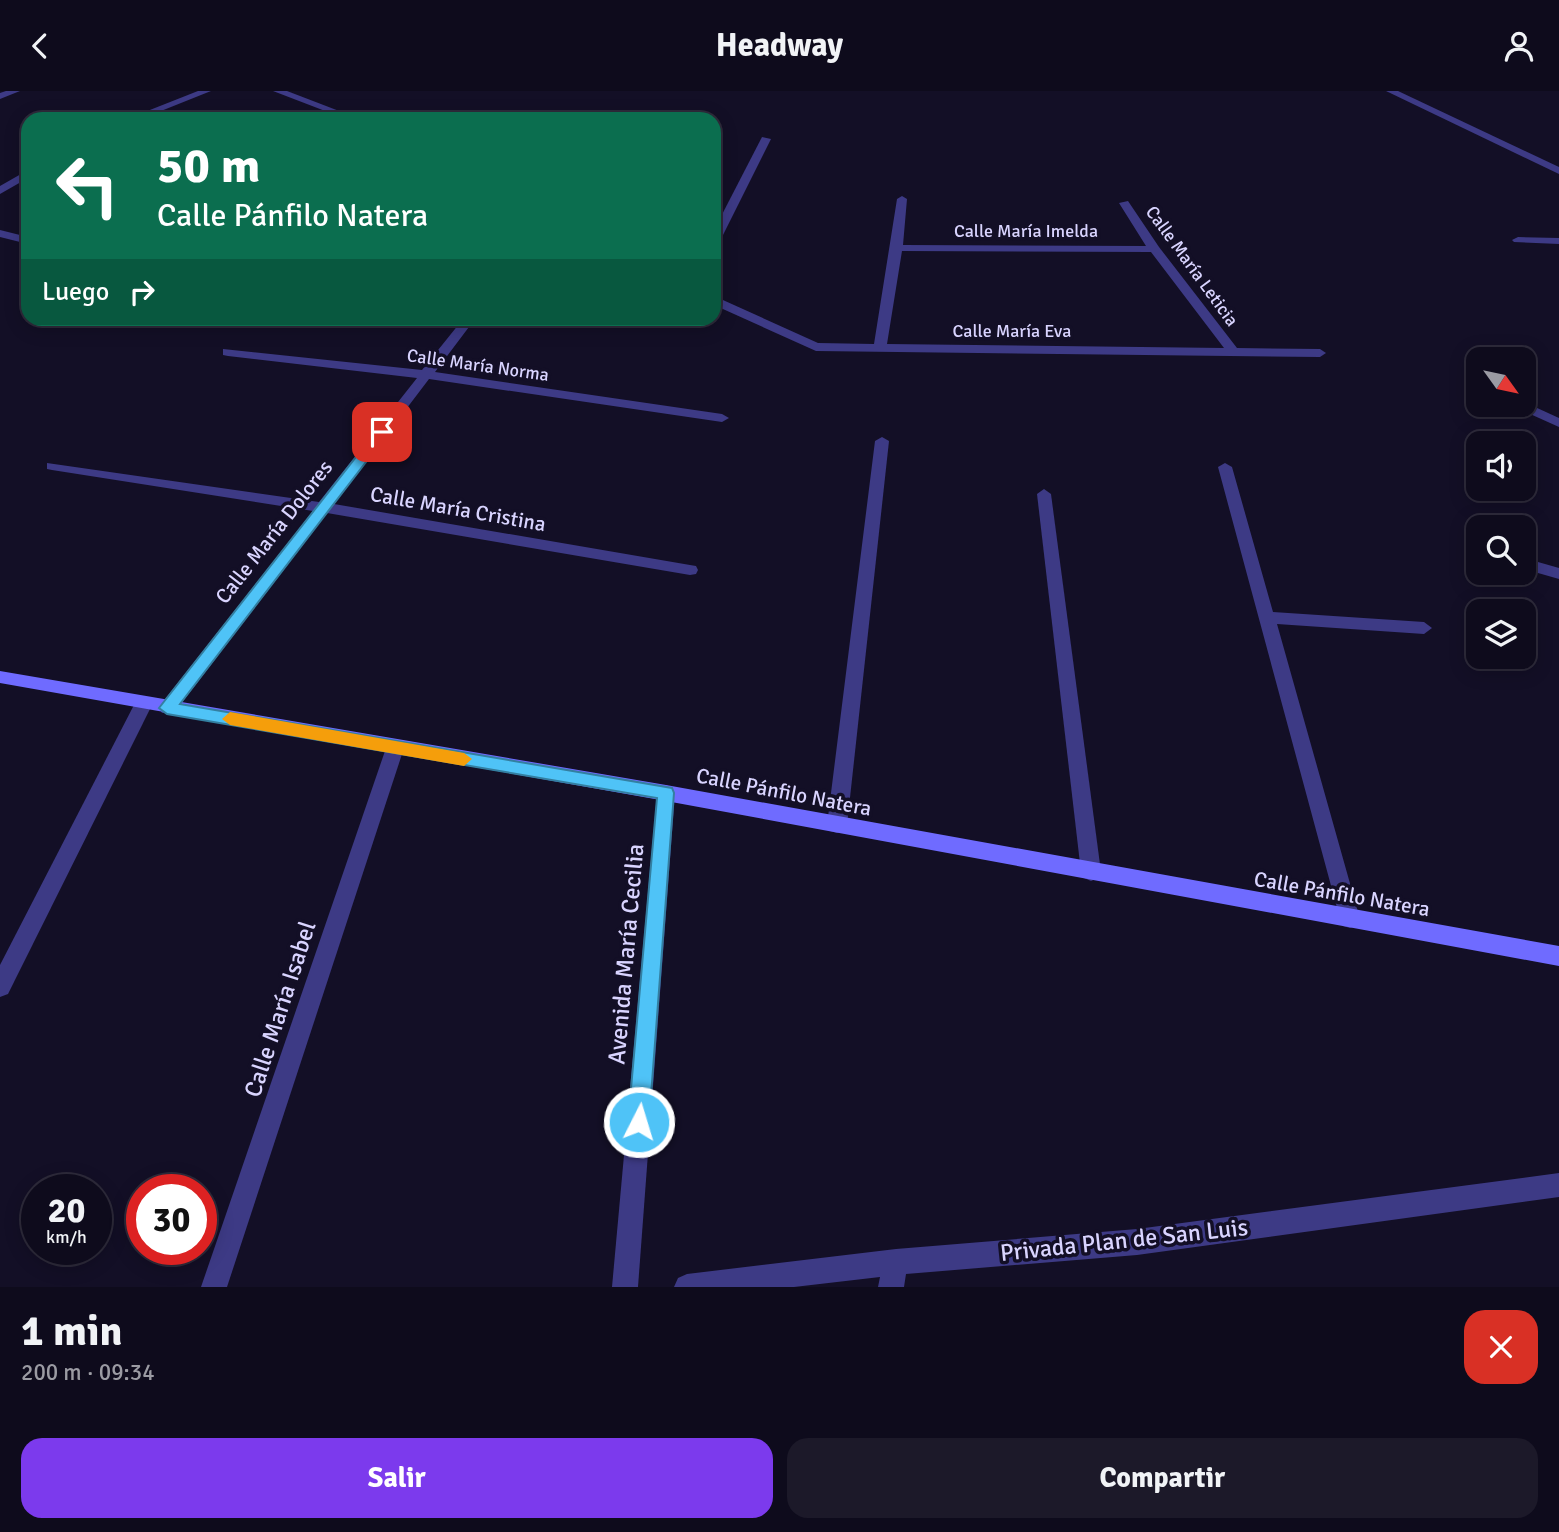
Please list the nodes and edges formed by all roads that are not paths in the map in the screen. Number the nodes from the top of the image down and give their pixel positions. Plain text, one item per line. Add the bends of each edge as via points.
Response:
1 (15, 91) edge
2 (206, 91) edge
3 (278, 91) edge
4 (1396, 92) edge
5 (0, 96) edge
6 (150, 112) edge
7 (336, 112) edge
8 (766, 139) dead end
9 (1559, 171) edge
10 (21, 178) edge
11 (0, 191) edge
12 (902, 199) dead end
13 (1124, 202) dead end
14 (721, 227) edge
15 (0, 233) edge
16 (21, 239) edge
17 (1518, 240) dead end
18 (1559, 241) edge
19 (897, 248) junction
20 (1154, 249) junction
21 (721, 303) edge
22 (464, 326) edge
23 (880, 348) junction
24 (1233, 351) junction
25 (228, 352) dead end
26 (1320, 353) dead end
27 (428, 375) junction
28 (1536, 412) edge
29 (722, 418) dead end
30 (1559, 423) edge
31 (882, 441) dead end
32 (52, 466) dead end
33 (1225, 467) dead end
34 (1044, 494) dead end
35 (321, 507) junction
36 (1536, 566) edge
37 (690, 570) dead end
38 (1559, 573) edge
39 (1268, 618) junction
40 (1424, 628) dead end
41 (0, 677) edge
42 (144, 703) junction
43 (167, 708) junction
44 (395, 748) junction
45 (666, 793) junction
46 (837, 825) junction
47 (1091, 872) junction
48 (1350, 919) junction
49 (1559, 956) edge
50 (0, 987) edge
51 (1559, 1185) edge
52 (894, 1275) edge
53 (214, 1287) edge
54 (625, 1287) edge
55 (687, 1287) edge

1 - 5 street
2 - 6 street
3 - 7 street
4 - 9 street
8 - 14 street
10 - 11 street
12 - 19 street
13 - 20 street, Calle María Leticia
15 - 16 street
17 - 18 street
19 - 20 street, Calle María Imelda
19 - 23 street
20 - 24 street, Calle María Leticia
21 - 23 street, Calle María Eva via 816,347
22 - 27 street, Calle María Dolores
23 - 24 street, Calle María Eva
24 - 26 street, Calle María Eva
25 - 27 street, Calle María Norma
27 - 29 street, Calle María Norma
27 - 35 street, Calle María Dolores
28 - 30 street
31 - 46 street
32 - 35 street, Calle María Cristina
33 - 39 street
34 - 47 street
35 - 37 street, Calle María Cristina
35 - 43 street, Calle María Dolores
36 - 38 street
39 - 40 street
39 - 48 street
41 - 42 main road, Calle Pánfilo Natera
42 - 43 main road, Calle Pánfilo Natera
42 - 50 street
43 - 44 main road, Calle Pánfilo Natera
44 - 45 main road, Calle Pánfilo Natera
44 - 53 street, Calle María Isabel
45 - 46 main road, Calle Pánfilo Natera
45 - 54 street, Avenida María Cecilia
46 - 47 main road, Calle Pánfilo Natera
47 - 48 main road, Calle Pánfilo Natera
48 - 49 main road, Calle Pánfilo Natera
51 - 52 street, Privada Plan de San Luis
52 - 55 street, Privada Plan de San Luis

